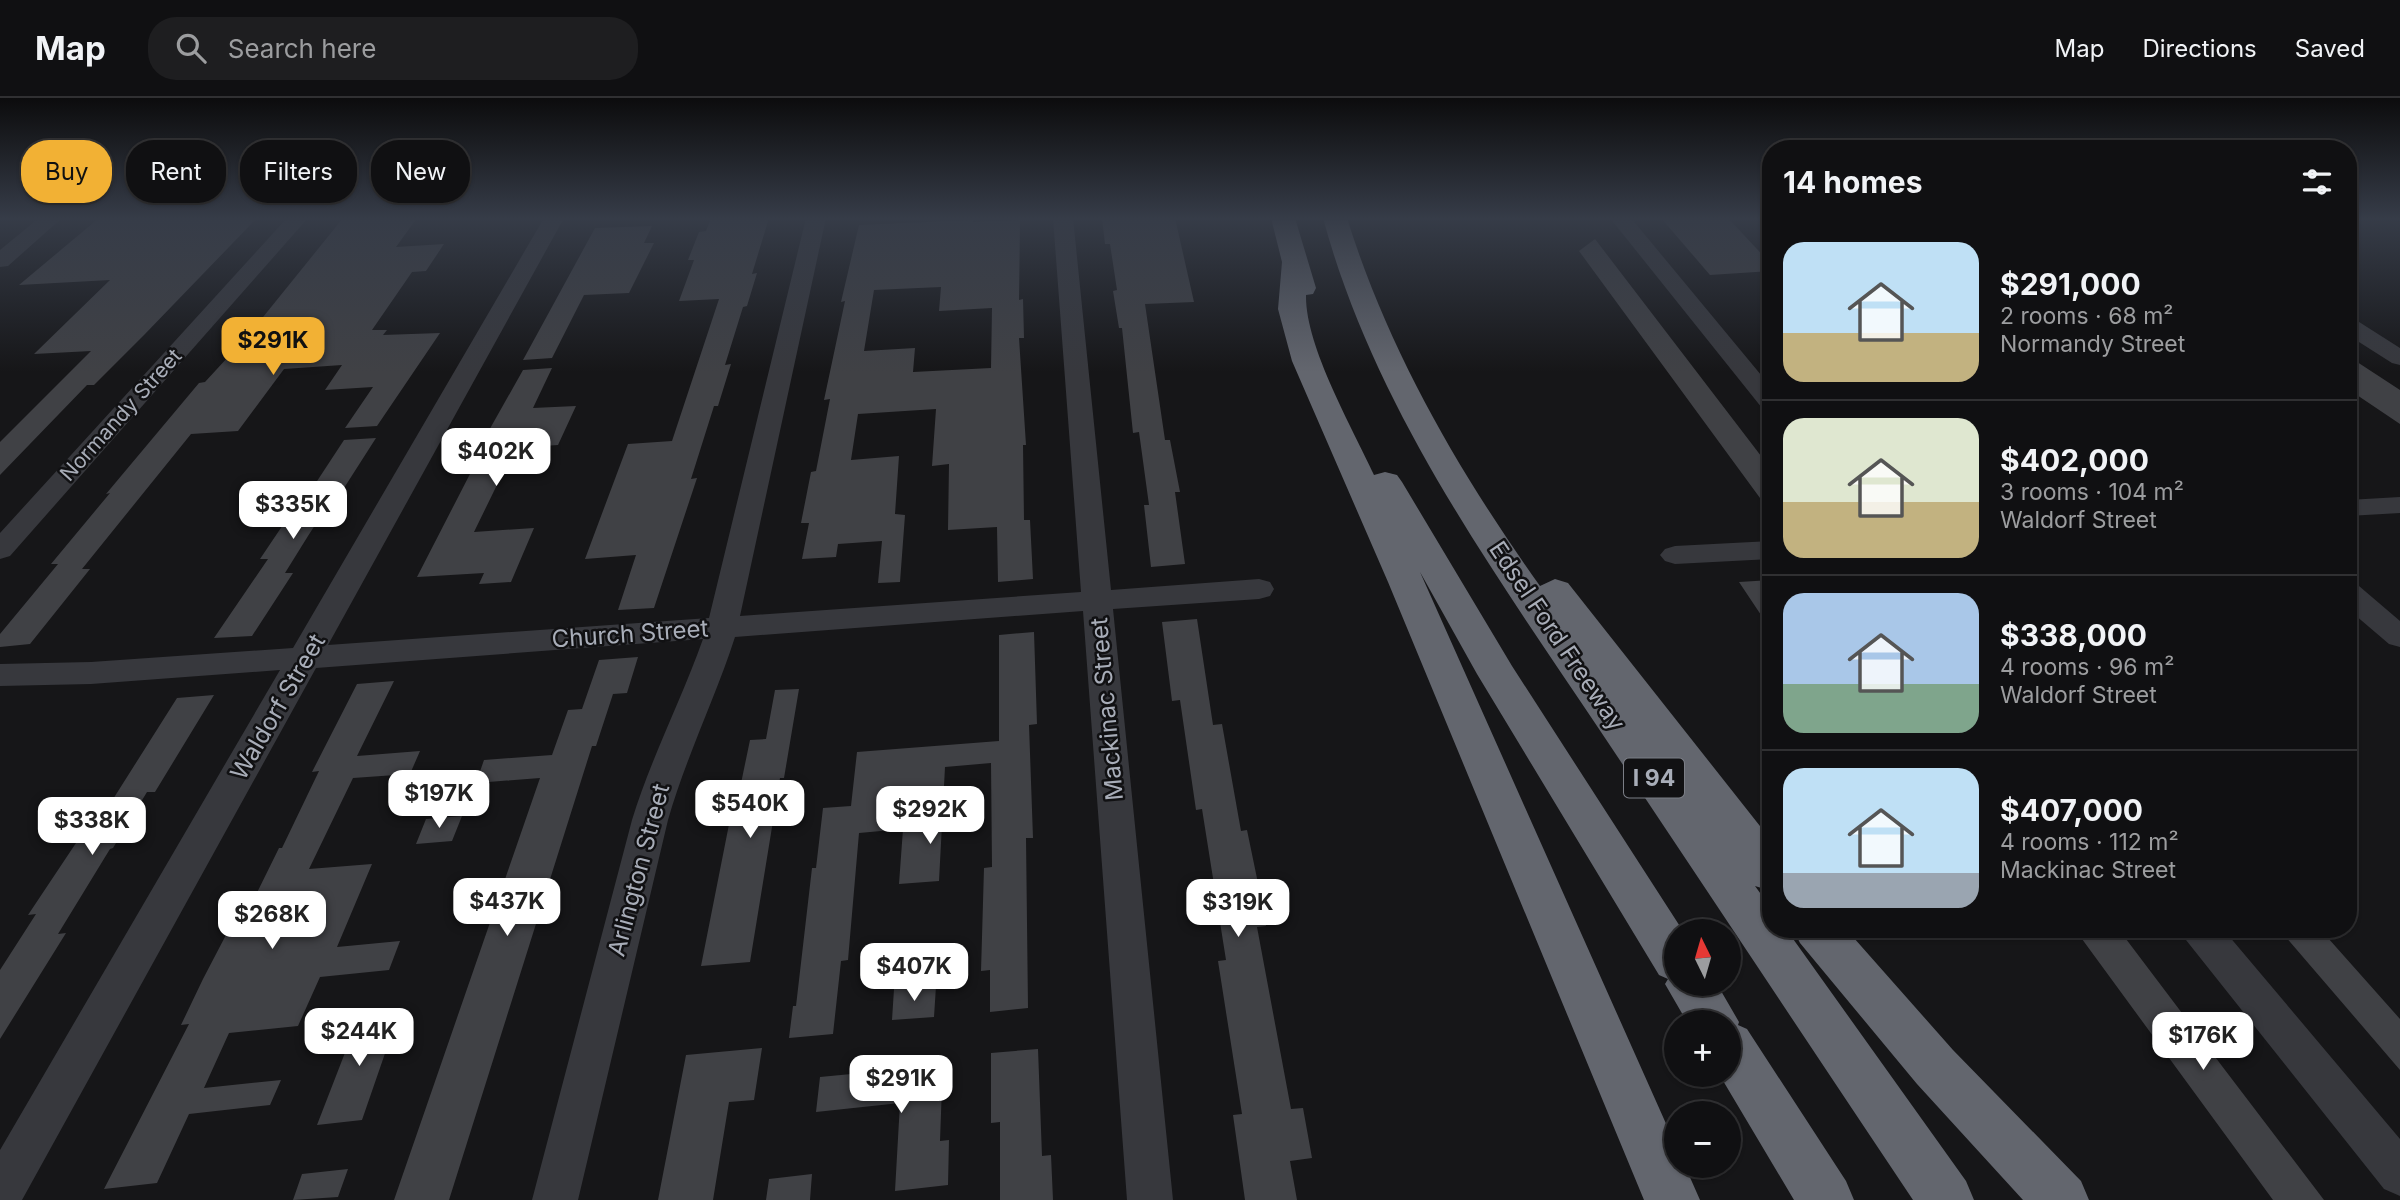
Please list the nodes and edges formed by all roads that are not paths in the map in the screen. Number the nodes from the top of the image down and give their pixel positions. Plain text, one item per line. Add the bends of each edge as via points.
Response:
1 (252, 269) edge
2 (525, 269) edge
3 (804, 269) edge
4 (1068, 269) edge
5 (1294, 269) edge
6 (1296, 269) edge
7 (1351, 269) edge
8 (1662, 269) edge
9 (2357, 331) edge
10 (1381, 344) junction
11 (2400, 358) edge
12 (1762, 392) edge
13 (2400, 505) edge
14 (2357, 507) edge
15 (0, 550) edge
16 (1762, 550) edge
17 (1675, 555) dead end
18 (1259, 589) dead end
19 (1097, 600) junction
20 (2357, 601) edge
21 (722, 628) junction
22 (2400, 637) edge
23 (306, 657) junction
24 (0, 675) edge
25 (1762, 861) edge
26 (1762, 933) edge
27 (1765, 938) edge
28 (1824, 938) edge
29 (2207, 938) edge
30 (1664, 942) edge
31 (1741, 1064) edge
32 (2400, 1174) edge
33 (0, 1194) edge
34 (555, 1200) edge
35 (1150, 1200) edge
36 (1672, 1200) edge
37 (1826, 1200) edge
38 (1946, 1200) edge
39 (2061, 1200) edge

1 - 15 street, Normandy Street
2 - 23 street, Waldorf Street
3 - 21 street, Arlington Street
4 - 19 street, Mackinac Street
5 - 36 highway via 1292,309 1307,361
6 - 30 highway via 1326,355 1391,494
7 - 10 highway, Edsel Ford Freeway / I 94
8 - 12 street
9 - 11 street
10 - 25 highway via 1448,431 1532,562
10 - 26 highway, Edsel Ford Freeway / I 94 via 1492,542
13 - 14 street
16 - 17 street
18 - 19 street, Church Street
19 - 21 street, Church Street
19 - 35 street, Mackinac Street
20 - 22 street
21 - 23 street, Church Street
21 - 34 street, Arlington Street via 653,808
23 - 24 street, Church Street
23 - 33 street, Waldorf Street
27 - 38 highway, Edsel Ford Freeway / I 94
28 - 39 highway via 1935,1067
29 - 32 street
31 - 37 highway

